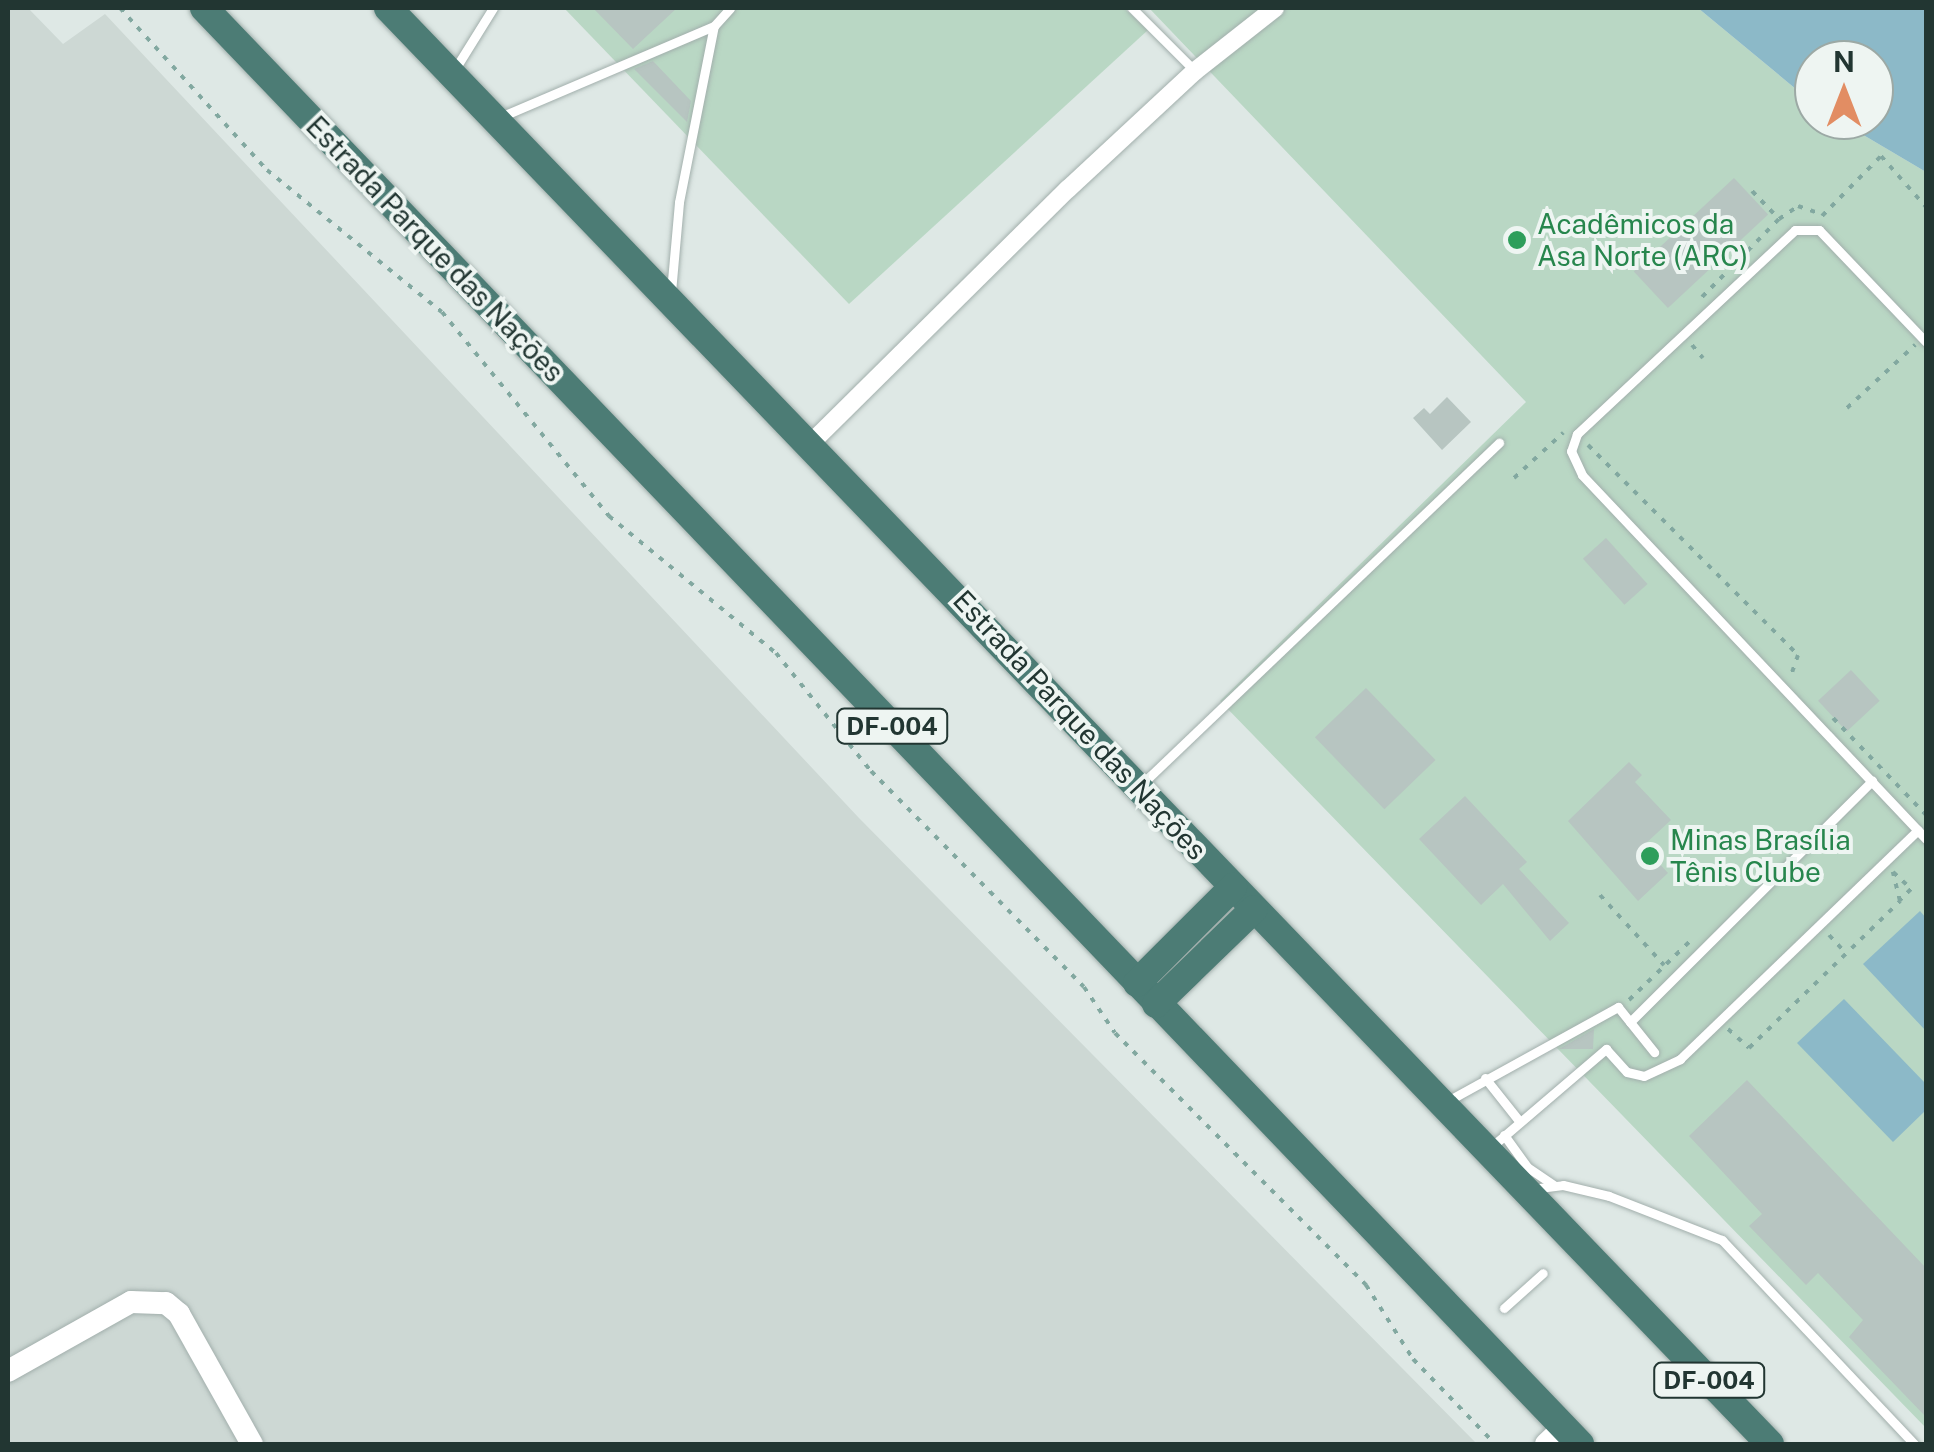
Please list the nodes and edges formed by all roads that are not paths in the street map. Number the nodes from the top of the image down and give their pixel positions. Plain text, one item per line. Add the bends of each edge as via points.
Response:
1 (204, 8) edge
2 (388, 8) edge
3 (492, 8) edge
4 (730, 8) edge
5 (1132, 8) edge
6 (1275, 8) edge
7 (714, 26) junction
8 (1195, 71) junction
9 (452, 74) junction
10 (495, 119) junction
11 (670, 300) junction
12 (1926, 342) edge
13 (1498, 443) dead end
14 (810, 444) junction
15 (1872, 781) junction
16 (1140, 786) junction
17 (1922, 834) edge
18 (1233, 887) junction
19 (1254, 909) junction
20 (1137, 982) junction
21 (1156, 1004) junction
22 (1630, 1022) junction
23 (1654, 1052) dead end
24 (1485, 1078) junction
25 (1442, 1104) junction
26 (1520, 1122) junction
27 (1495, 1143) junction
28 (1554, 1185) junction
29 (1525, 1190) junction
30 (1543, 1273) dead end
31 (1504, 1308) dead end
32 (8, 1371) edge
33 (1563, 1439) edge
34 (252, 1444) edge
35 (1770, 1444) edge
36 (1914, 1444) edge

1 - 20 highway, Estrada Parque das Nações / DF-004
2 - 9 highway, Estrada Parque das Nações / DF-004
3 - 9 lane
4 - 7 lane
5 - 8 lane
6 - 8 street
7 - 10 lane
7 - 11 lane via 674,232
8 - 14 street
9 - 10 highway, Estrada Parque das Nações / DF-004
10 - 11 highway, Estrada Parque das Nações / DF-004
11 - 14 highway, Estrada Parque das Nações / DF-004
12 - 15 lane via 1819,230 1795,230 1572,444 1582,474 1805,698
13 - 16 lane
14 - 16 highway, Estrada Parque das Nações / DF-004
15 - 17 lane
15 - 22 lane
16 - 18 highway, Estrada Parque das Nações / DF-004
17 - 26 lane via 1660,1073 1628,1072 1606,1049
18 - 19 highway, Estrada Parque das Nações / DF-004
18 - 20 highway
19 - 21 highway
19 - 25 highway, Estrada Parque das Nações / DF-004
20 - 21 highway, Estrada Parque das Nações / DF-004
21 - 33 highway, Estrada Parque das Nações / DF-004
22 - 23 lane
22 - 24 lane via 1621,1008
24 - 25 lane
24 - 26 lane
25 - 27 highway, Estrada Parque das Nações / DF-004
26 - 27 lane
27 - 28 lane
27 - 29 highway, Estrada Parque das Nações / DF-004
28 - 29 lane
28 - 36 lane via 1609,1196 1722,1240
29 - 35 highway, Estrada Parque das Nações / DF-004
30 - 31 lane
32 - 34 street via 131,1302 166,1302 180,1314

